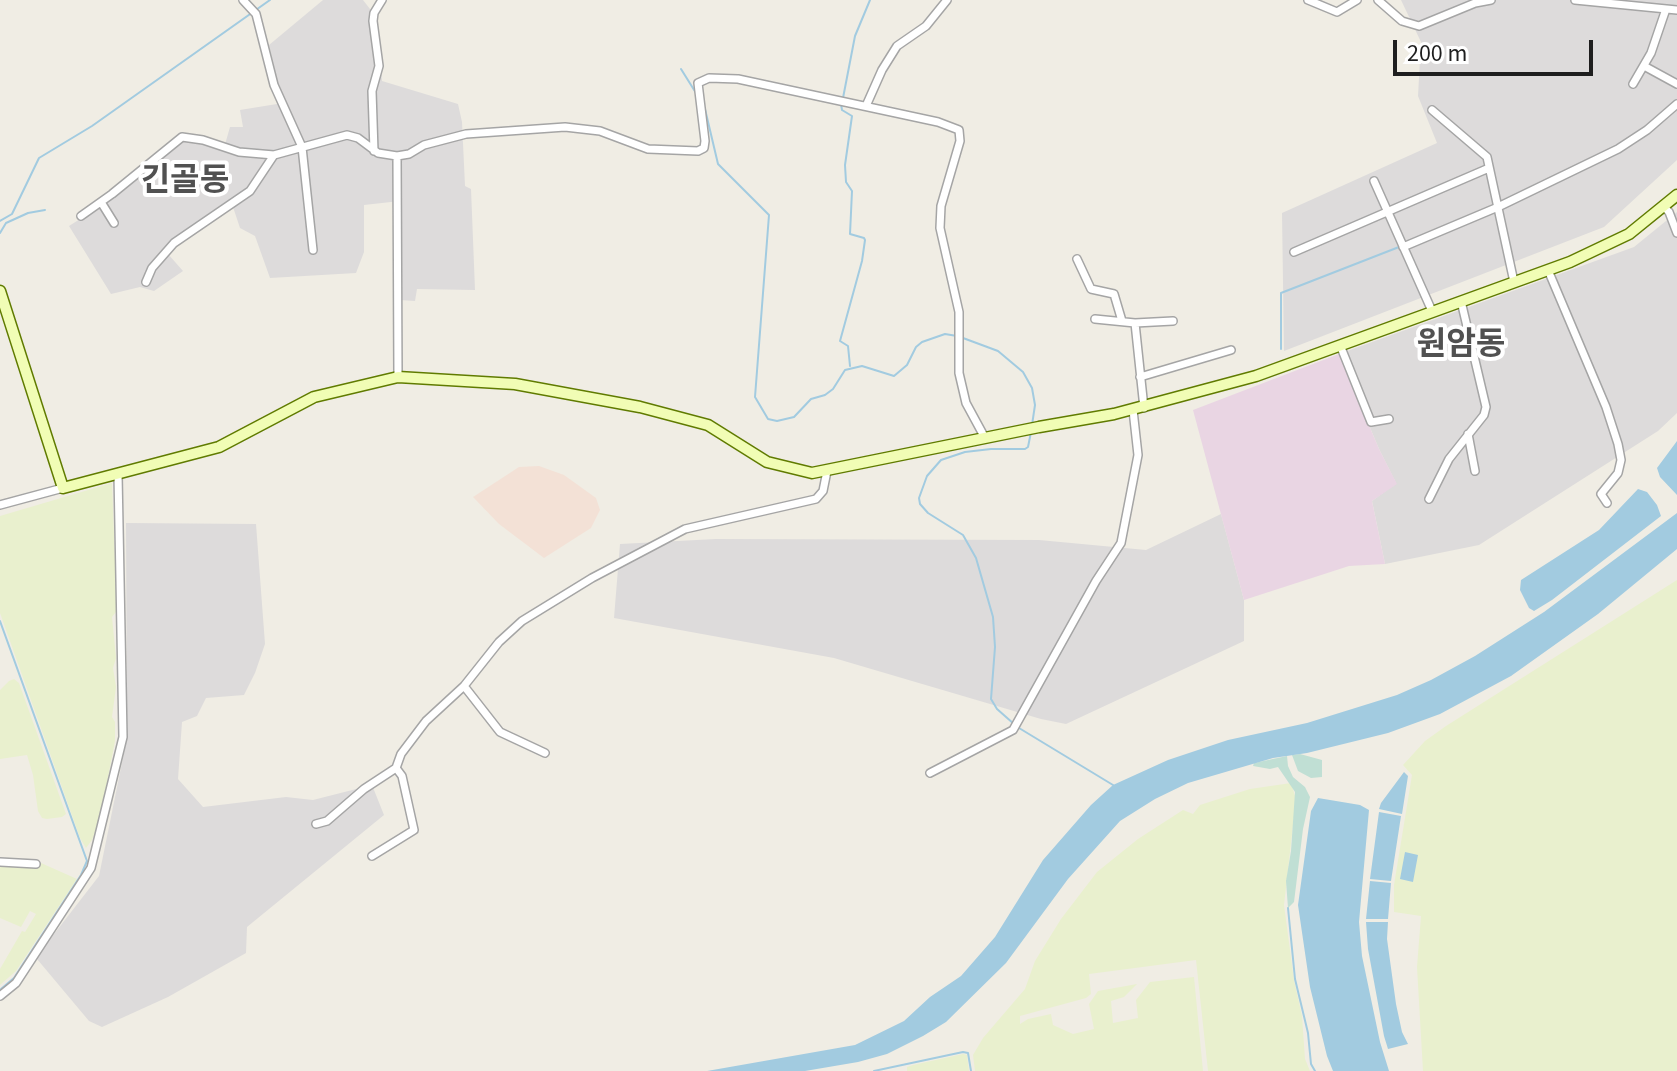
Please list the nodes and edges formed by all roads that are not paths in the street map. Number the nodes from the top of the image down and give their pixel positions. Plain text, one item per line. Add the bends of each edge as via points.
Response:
1 (243, 0) edge
2 (382, 0) edge
3 (947, 0) edge
4 (1308, 0) edge
5 (1357, 0) edge
6 (1378, 0) edge
7 (1491, 0) edge
8 (1575, 0) edge
9 (1475, 1) edge
10 (1616, 2) edge
11 (1666, 9) junction
12 (1677, 10) edge
13 (1644, 66) junction
14 (1633, 84) dead end
15 (1677, 84) edge
16 (1677, 104) edge
17 (866, 106) junction
18 (1432, 110) dead end
19 (302, 147) junction
20 (374, 151) junction
21 (274, 155) junction
22 (397, 156) junction
23 (1489, 168) junction
24 (1374, 181) dead end
25 (1677, 195) edge
26 (101, 202) junction
27 (1498, 207) junction
28 (1664, 207) junction
29 (1387, 212) junction
30 (81, 216) dead end
31 (114, 223) dead end
32 (1677, 233) edge
33 (1403, 247) junction
34 (313, 250) dead end
35 (1294, 252) dead end
36 (1077, 259) dead end
37 (1548, 270) junction
38 (146, 282) dead end
39 (1514, 282) junction
40 (0, 291) edge
41 (1461, 301) junction
42 (1432, 311) junction
43 (1095, 319) dead end
44 (1122, 321) junction
45 (1173, 321) dead end
46 (1135, 323) junction
47 (1340, 345) junction
48 (1231, 350) dead end
49 (398, 377) junction
50 (1140, 377) junction
51 (1139, 409) junction
52 (1389, 419) dead end
53 (1468, 434) junction
54 (985, 438) junction
55 (827, 471) junction
56 (1475, 471) dead end
57 (118, 474) junction
58 (63, 488) junction
59 (1429, 499) dead end
60 (1607, 503) dead end
61 (0, 505) edge
62 (464, 686) junction
63 (545, 753) dead end
64 (396, 768) junction
65 (930, 773) dead end
66 (316, 824) dead end
67 (372, 856) dead end
68 (0, 862) edge
69 (36, 864) dead end
70 (0, 996) edge

1 - 19 street via 256,14 274,85
2 - 20 street via 373,21 379,66 372,91
3 - 17 street via 926,26 897,46
4 - 5 street via 1337,12
6 - 9 street via 1402,21 1419,26
7 - 9 street
8 - 10 street
10 - 11 street
11 - 12 street
11 - 13 street
13 - 14 street
13 - 15 street
16 - 27 street via 1618,149
17 - 22 street via 738,79 709,78 698,83 705,141 698,151 648,149 591,129 556,127 466,134
17 - 54 street via 959,130 940,228 959,312 959,373 966,403
18 - 23 street via 1487,157
19 - 20 street via 347,135
19 - 21 street
19 - 34 street
20 - 22 street
21 - 26 street via 182,137
21 - 38 street via 250,191 174,243
22 - 49 street
23 - 27 street
23 - 29 street
24 - 29 street
25 - 28 main road
26 - 30 street
26 - 31 street
27 - 33 street
27 - 39 street
28 - 32 street
28 - 37 main road via 1629,234
29 - 33 street
29 - 35 street
33 - 42 street
36 - 44 street via 1091,289 1114,294
37 - 39 main road
37 - 60 street via 1618,444 1618,473 1601,494
39 - 41 main road
40 - 58 main road
41 - 42 main road
41 - 53 street via 1486,400 1484,415
42 - 47 main road
43 - 44 street
44 - 46 street
45 - 46 street
46 - 50 street
47 - 51 main road via 1256,376
47 - 52 street via 1371,422
48 - 50 street
49 - 55 main road via 515,384 640,407 708,425 767,462 812,473
49 - 57 main road via 314,397 219,447
50 - 51 street
51 - 54 main road
51 - 65 street via 1138,455 1121,543 1013,730
53 - 56 street
53 - 59 street
54 - 55 main road
55 - 62 street via 816,499 685,529 592,578 522,621
57 - 58 main road
57 - 70 street via 123,737 91,868 16,983
58 - 61 street
62 - 63 street via 500,732
62 - 64 street via 426,721
64 - 66 street
64 - 67 street via 414,830
68 - 69 street

